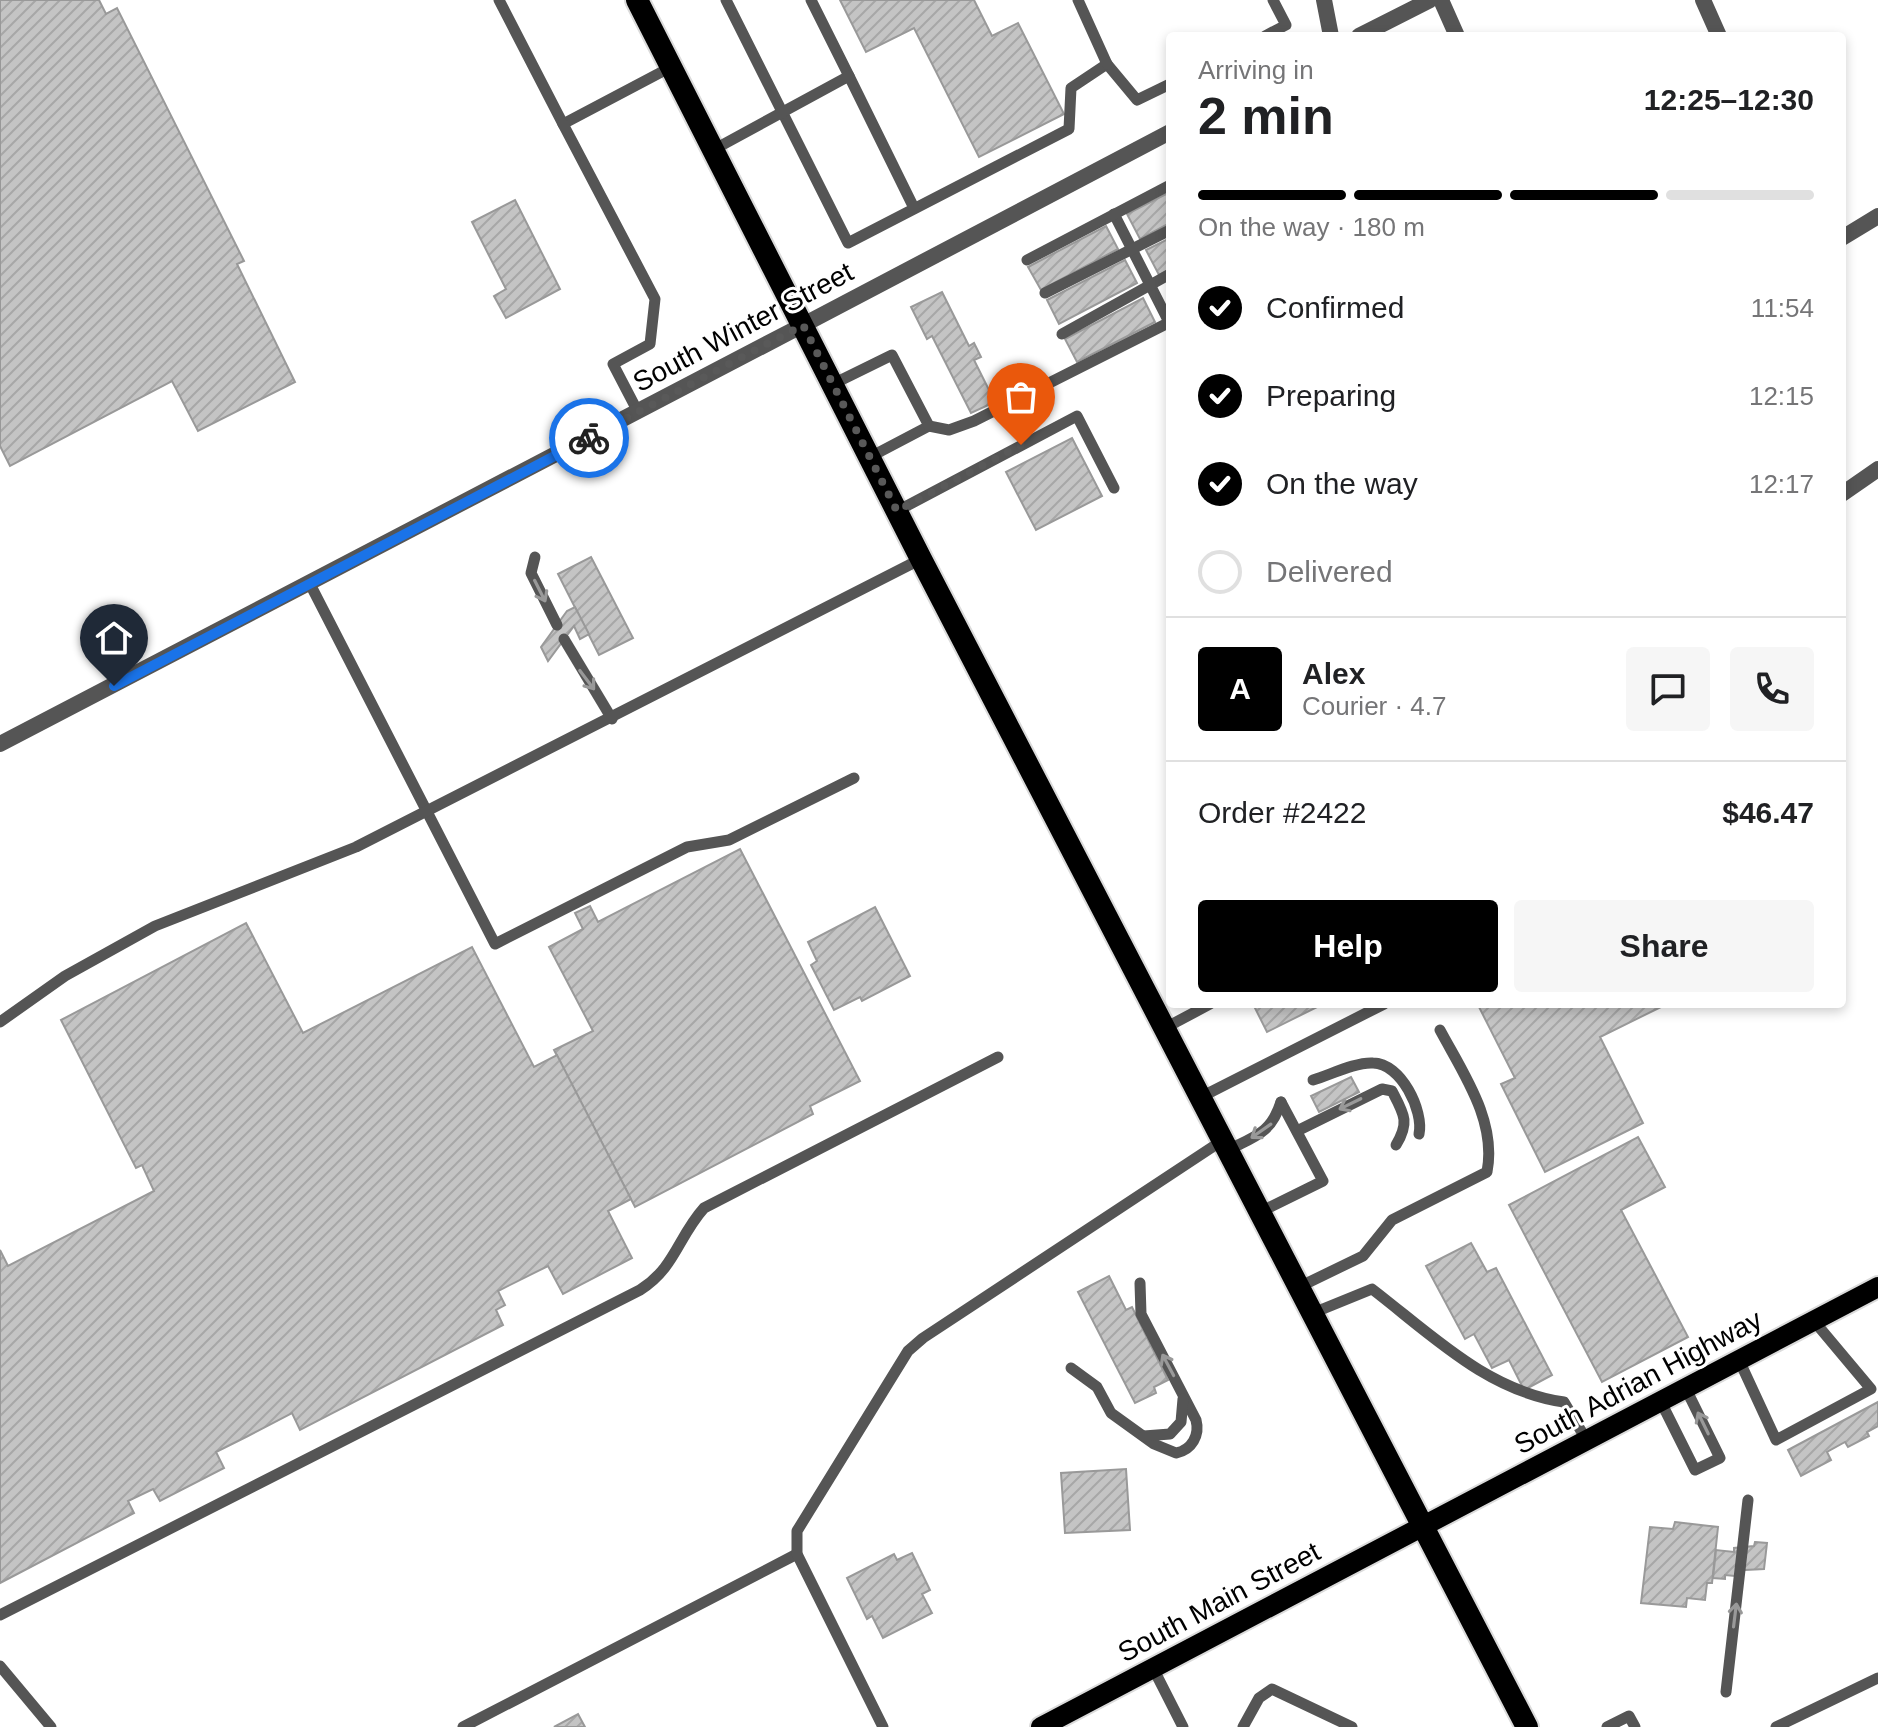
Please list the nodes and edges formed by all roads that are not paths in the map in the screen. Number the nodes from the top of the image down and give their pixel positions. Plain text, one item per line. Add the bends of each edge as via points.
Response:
1 (499, 0) edge
2 (637, 0) edge
3 (726, 0) edge
4 (811, 0) edge
5 (1078, 0) edge
6 (1273, 0) edge
7 (1324, 0) edge
8 (1430, 0) edge
9 (1441, 0) edge
10 (1703, 0) edge
11 (1273, 32) edge
12 (1330, 32) edge
13 (1367, 32) edge
14 (1455, 32) edge
15 (1717, 32) edge
16 (1107, 64) junction
17 (671, 67) junction
18 (849, 76) junction
19 (1166, 86) edge
20 (783, 113) junction
21 (563, 124) junction
22 (1166, 134) edge
23 (713, 150) junction
24 (1166, 187) edge
25 (914, 208) junction
26 (1114, 214) junction
27 (1878, 216) edge
28 (1166, 232) edge
29 (1846, 236) edge
30 (1132, 249) junction
31 (1027, 260) dead end
32 (1166, 276) edge
33 (1150, 284) junction
34 (1045, 293) dead end
35 (1166, 315) edge
36 (803, 325) junction
37 (1166, 325) edge
38 (1062, 334) dead end
39 (833, 384) junction
40 (638, 412) junction
41 (929, 426) junction
42 (870, 457) junction
43 (1878, 469) edge
44 (1114, 488) dead end
45 (1846, 491) edge
46 (897, 511) junction
47 (535, 557) dead end
48 (921, 559) junction
49 (310, 584) junction
50 (557, 625) dead end
51 (564, 639) dead end
52 (612, 719) junction
53 (0, 744) edge
54 (854, 778) dead end
55 (428, 812) junction
56 (1202, 1008) edge
57 (1376, 1008) edge
58 (0, 1022) edge
59 (1165, 1028) junction
60 (1440, 1030) dead end
61 (998, 1057) dead end
62 (1313, 1080) dead end
63 (1201, 1097) junction
64 (1297, 1131) junction
65 (1419, 1134) dead end
66 (1225, 1145) junction
67 (1396, 1145) dead end
68 (1260, 1212) junction
69 (1140, 1283) dead end
70 (1299, 1287) junction
71 (1878, 1287) edge
72 (1313, 1313) junction
73 (1814, 1321) junction
74 (1739, 1360) junction
75 (1071, 1368) dead end
76 (1686, 1389) junction
77 (1181, 1391) junction
78 (1661, 1402) junction
79 (1143, 1436) junction
80 (1587, 1441) junction
81 (1748, 1500) dead end
82 (1424, 1527) junction
83 (797, 1554) junction
84 (0, 1615) edge
85 (0, 1666) edge
86 (1153, 1668) junction
87 (1878, 1678) edge
88 (1726, 1692) dead end
89 (1632, 1722) edge
90 (470, 1725) edge
91 (51, 1727) edge
92 (883, 1727) edge
93 (1041, 1727) edge
94 (1183, 1727) edge
95 (1243, 1727) edge
96 (1352, 1727) edge
97 (1527, 1727) edge
98 (1607, 1727) edge
99 (1776, 1727) edge

1 - 21 lane
2 - 17 highway
3 - 20 lane
4 - 18 lane
5 - 16 lane
6 - 11 lane via 1286,25
7 - 12 street
8 - 13 street
9 - 14 street
10 - 15 street
16 - 19 lane via 1137,100
16 - 25 lane via 1071,88 1069,129
17 - 21 lane
17 - 23 highway
18 - 20 lane
18 - 25 lane
20 - 23 lane
20 - 25 lane via 848,243
21 - 40 lane via 655,299 650,344 613,364
22 - 36 street, South Winter Street
23 - 36 highway
24 - 26 lane
26 - 30 lane
26 - 31 lane
27 - 29 street
28 - 30 lane
30 - 33 lane
30 - 34 lane
32 - 33 lane
33 - 35 lane
33 - 38 lane
36 - 39 highway
36 - 40 street, South Winter Street
37 - 41 lane via 974,421 949,430
39 - 41 lane via 892,355
39 - 42 highway
40 - 49 street, South Winter Street
41 - 42 lane
42 - 46 highway
43 - 45 street
44 - 46 lane via 1077,416
46 - 48 highway
47 -> 50 lane via 531,573
48 - 52 lane
48 - 59 highway
49 - 53 street, South Winter Street
49 - 55 lane
51 -> 52 lane
52 - 55 lane
54 - 55 lane via 729,840 687,847 495,944
55 - 58 lane via 327,860 155,926 65,976
56 - 59 lane
57 - 63 lane
59 - 63 highway
60 - 70 lane via 1487,1130 1487,1172 1392,1220 1363,1256
61 - 84 lane via 704,1208 666,1271 640,1290
62 - 65 lane via 1374,1062 1394,1071 1418,1107
63 - 66 highway
64 -> 66 lane via 1281,1102 1265,1132
67 -> 64 lane via 1407,1118 1392,1091 1382,1089
64 - 68 lane via 1323,1181
66 - 68 highway
66 - 83 lane via 964,1309 908,1351 797,1531
68 - 70 highway
77 -> 69 lane via 1141,1314
70 - 72 highway
71 - 73 main road, South Adrian Highway
72 - 80 lane via 1372,1289 1493,1381 1531,1398 1564,1402
72 - 82 highway
73 - 74 main road, South Adrian Highway
73 - 74 lane via 1871,1389 1776,1440
74 - 76 main road, South Adrian Highway
75 - 79 lane via 1097,1387 1111,1413
76 - 78 main road, South Adrian Highway
78 -> 76 lane via 1695,1470 1720,1458
77 - 79 lane via 1184,1409 1177,1427 1165,1436
77 - 79 lane via 1197,1426 1190,1447 1172,1453
78 - 80 main road, South Adrian Highway
80 - 82 main road, South Adrian Highway
88 -> 81 lane
82 - 86 main road, South Main Street
82 - 97 highway
83 - 90 lane
83 - 92 lane
85 - 91 lane
86 - 93 main road, South Main Street
86 - 94 lane
87 - 99 lane
89 - 98 lane
95 - 96 lane via 1259,1698 1272,1689

